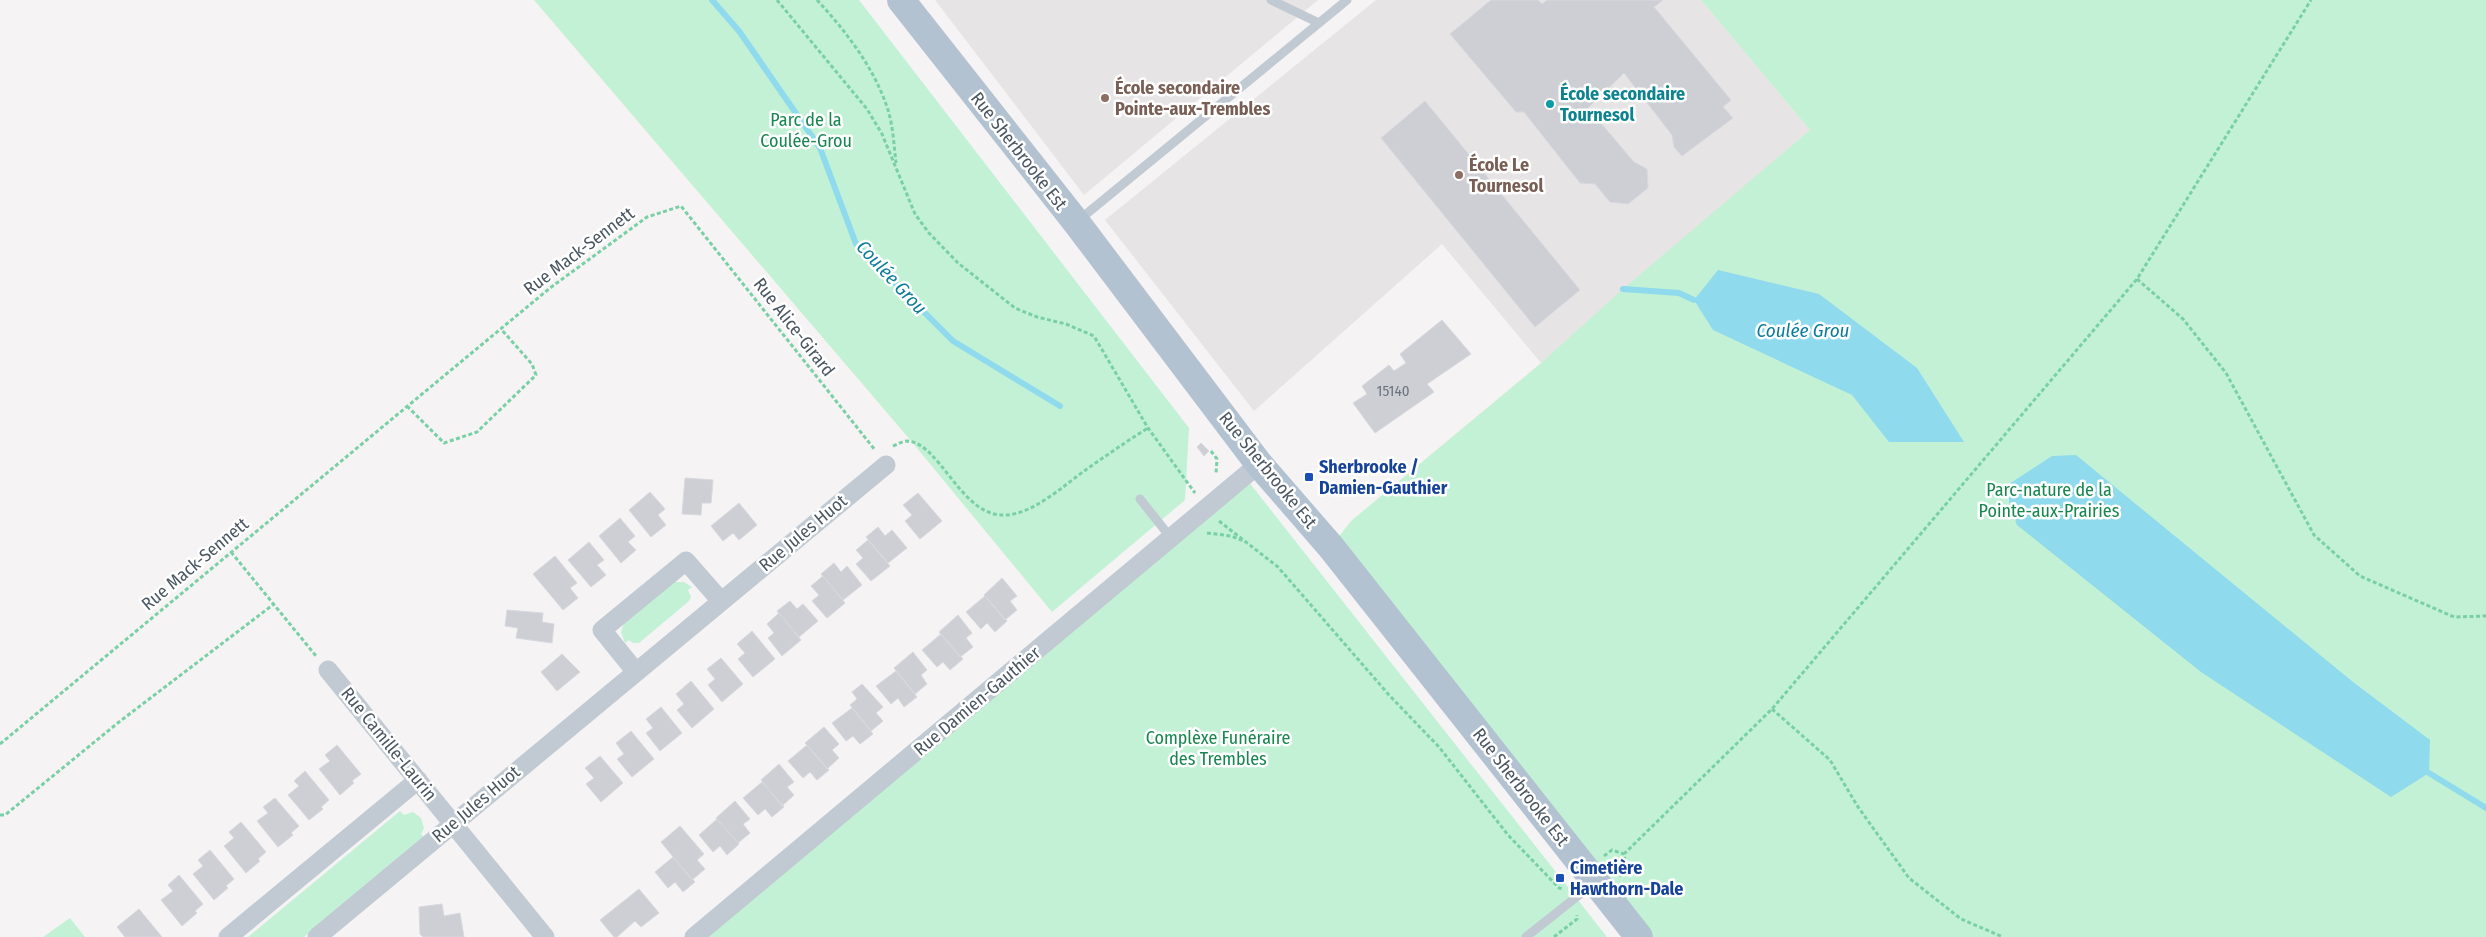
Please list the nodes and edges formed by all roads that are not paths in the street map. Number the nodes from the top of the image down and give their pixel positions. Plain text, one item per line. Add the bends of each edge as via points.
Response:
1 (901, 0) edge
2 (1272, 0) edge
3 (1347, 0) edge
4 (1320, 23) junction
5 (1076, 222) junction
6 (1259, 464) junction
7 (886, 465) road end
8 (1140, 499) dead end
9 (1171, 538) junction
10 (721, 601) junction
11 (328, 670) road end
12 (636, 672) junction
13 (418, 780) junction
14 (453, 823) junction
15 (1596, 882) junction
16 (228, 937) edge
17 (316, 937) edge
18 (545, 937) edge
19 (694, 937) edge
20 (1526, 937) edge
21 (1639, 937) edge

1 - 5 main road, Rue Sherbrooke Est
2 - 4 lane
3 - 4 lane
4 - 5 lane
5 - 6 main road, Rue Sherbrooke Est
6 - 9 street, Rue Damien-Gauthier
6 - 15 main road, Rue Sherbrooke Est via 1332,547
7 - 10 street, Rue Jules Huot
8 - 9 lane
9 - 19 street, Rue Damien-Gauthier
10 - 12 street, Rue Jules Huot
10 - 12 street via 686,562 602,630
11 - 13 street, Rue Camille-Laurin
12 - 14 street, Rue Jules Huot
13 - 14 street, Rue Camille-Laurin
13 - 16 street
14 - 17 street, Rue Jules Huot
14 - 18 street, Rue Camille-Laurin
15 - 20 lane
15 - 21 main road, Rue Sherbrooke Est

